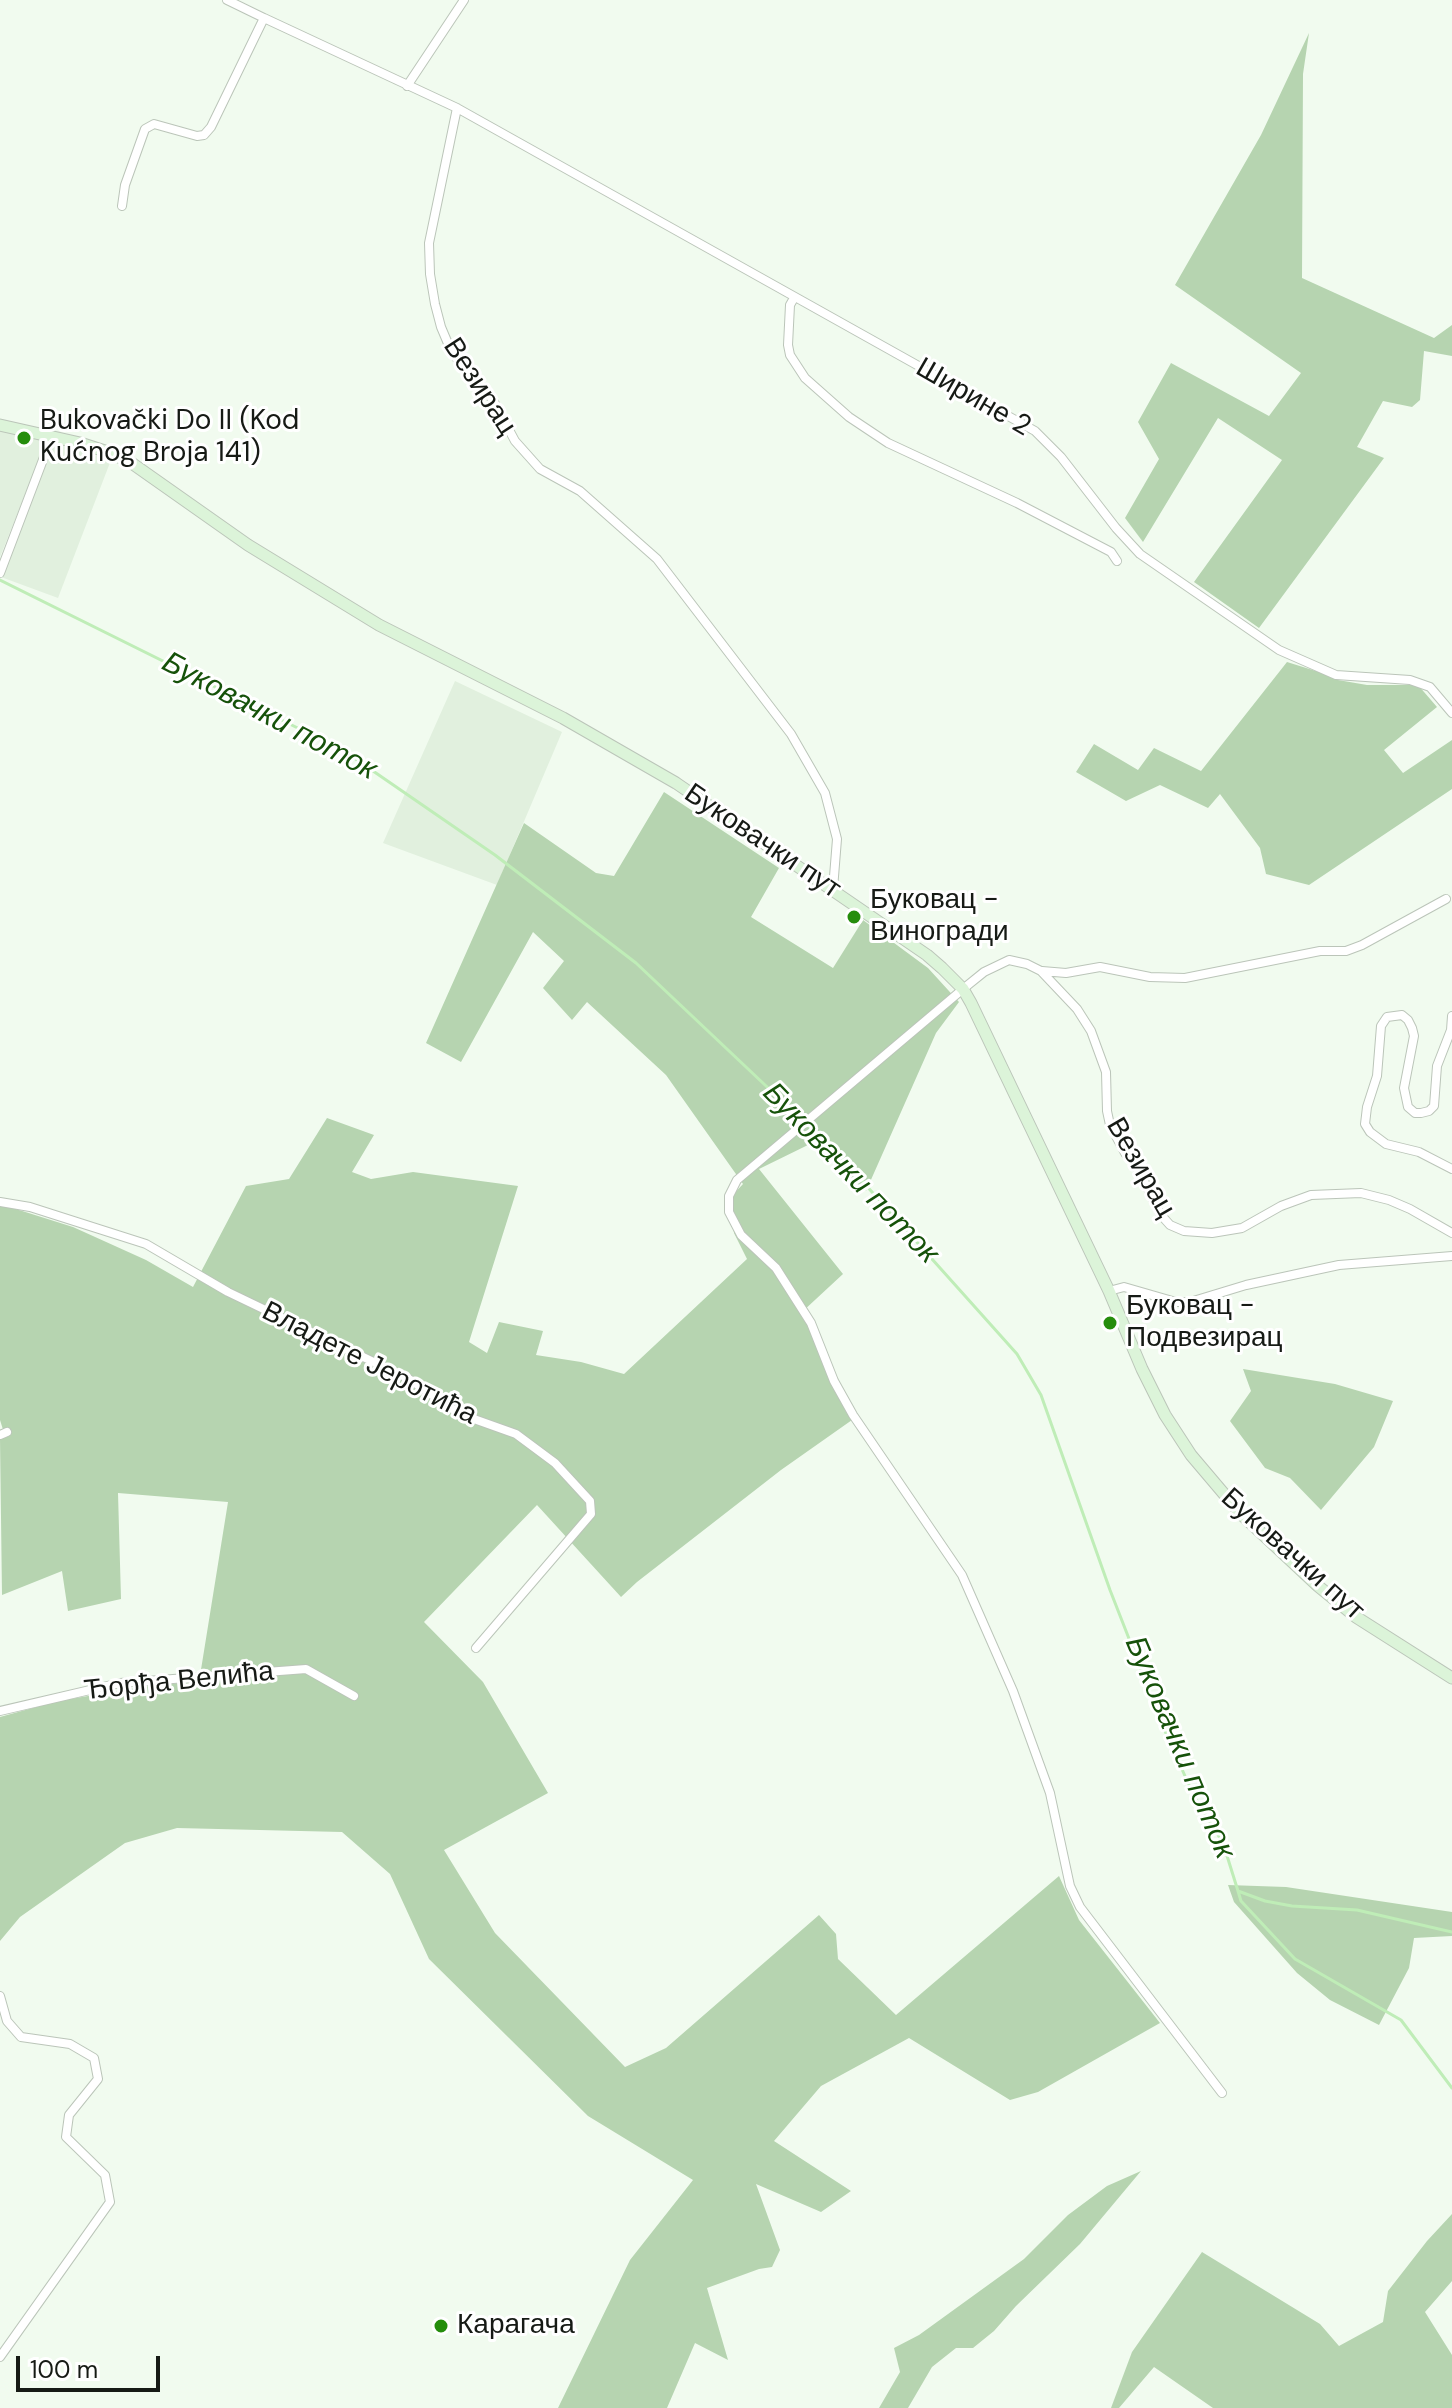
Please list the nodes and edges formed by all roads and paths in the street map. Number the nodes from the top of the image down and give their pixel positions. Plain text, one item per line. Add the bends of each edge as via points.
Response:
1 (227, 0) edge
2 (464, 0) edge
3 (264, 18) junction
4 (407, 86) junction
5 (457, 108) junction
6 (122, 206) dead end
7 (794, 298) junction
8 (0, 425) edge
9 (52, 436) junction
10 (1117, 561) dead end
11 (0, 573) edge
12 (1452, 713) edge
13 (833, 889) junction
14 (1446, 899) dead end
15 (1041, 971) junction
16 (963, 989) junction
17 (1452, 1016) edge
18 (1452, 1169) edge
19 (0, 1202) edge
20 (1452, 1233) edge
21 (1452, 1256) edge
22 (1109, 1291) junction
23 (476, 1648) dead end
24 (1452, 1678) edge
25 (354, 1696) dead end
26 (0, 1711) edge
27 (0, 1996) edge
28 (1222, 2093) dead end
29 (0, 2357) edge

1 - 3 street
2 - 4 street
3 - 4 street
3 - 6 street via 204,135 154,124 145,129
4 - 5 street
5 - 7 street, Ширине 2
5 - 13 street, Везирац via 429,243 435,304 452,353 493,400 515,441 540,469 580,491 657,559 791,734 825,793 837,839
7 - 10 street via 790,355 805,378 849,417 888,443 1111,552
7 - 12 street, Ширине 2 via 1035,431 1140,554 1279,650 1336,675 1410,680 1430,687
8 - 9 street, Буковачки пут
9 - 11 street
9 - 13 street, Буковачки пут via 133,464 238,539 379,625 563,718 676,783
13 - 16 street, Буковачки пут via 927,955
14 - 15 street via 1346,951 1307,953 1185,978 1100,967
15 - 16 street via 1009,960
15 - 20 street, Везирац via 1091,1031 1106,1072 1110,1125 1170,1225 1212,1233 1242,1228 1311,1195 1361,1193 1410,1209
16 - 22 street, Буковачки пут
16 - 28 street via 737,1180 729,1212 741,1235 776,1268 811,1323 853,1415 962,1575 1050,1793 1070,1886 1080,1907
17 - 18 street via 1437,1066 1434,1106 1421,1113 1408,1107 1404,1088 1412,1028 1402,1015 1387,1017 1381,1026 1377,1076 1365,1124 1386,1144 1419,1152
19 - 23 street, Владете Јеротића via 146,1244 228,1292 409,1379 460,1414 516,1434 555,1463 590,1501 591,1514
21 - 22 street via 1339,1265 1190,1302 1124,1287
22 - 24 street, Буковачки пут via 1165,1415 1223,1494 1262,1536 1356,1617
25 - 26 street, Ђорђа Велића via 306,1669 120,1683
27 - 29 street via 7,2021 21,2037 70,2044 94,2058 98,2079 69,2115 66,2137 105,2175 110,2202

